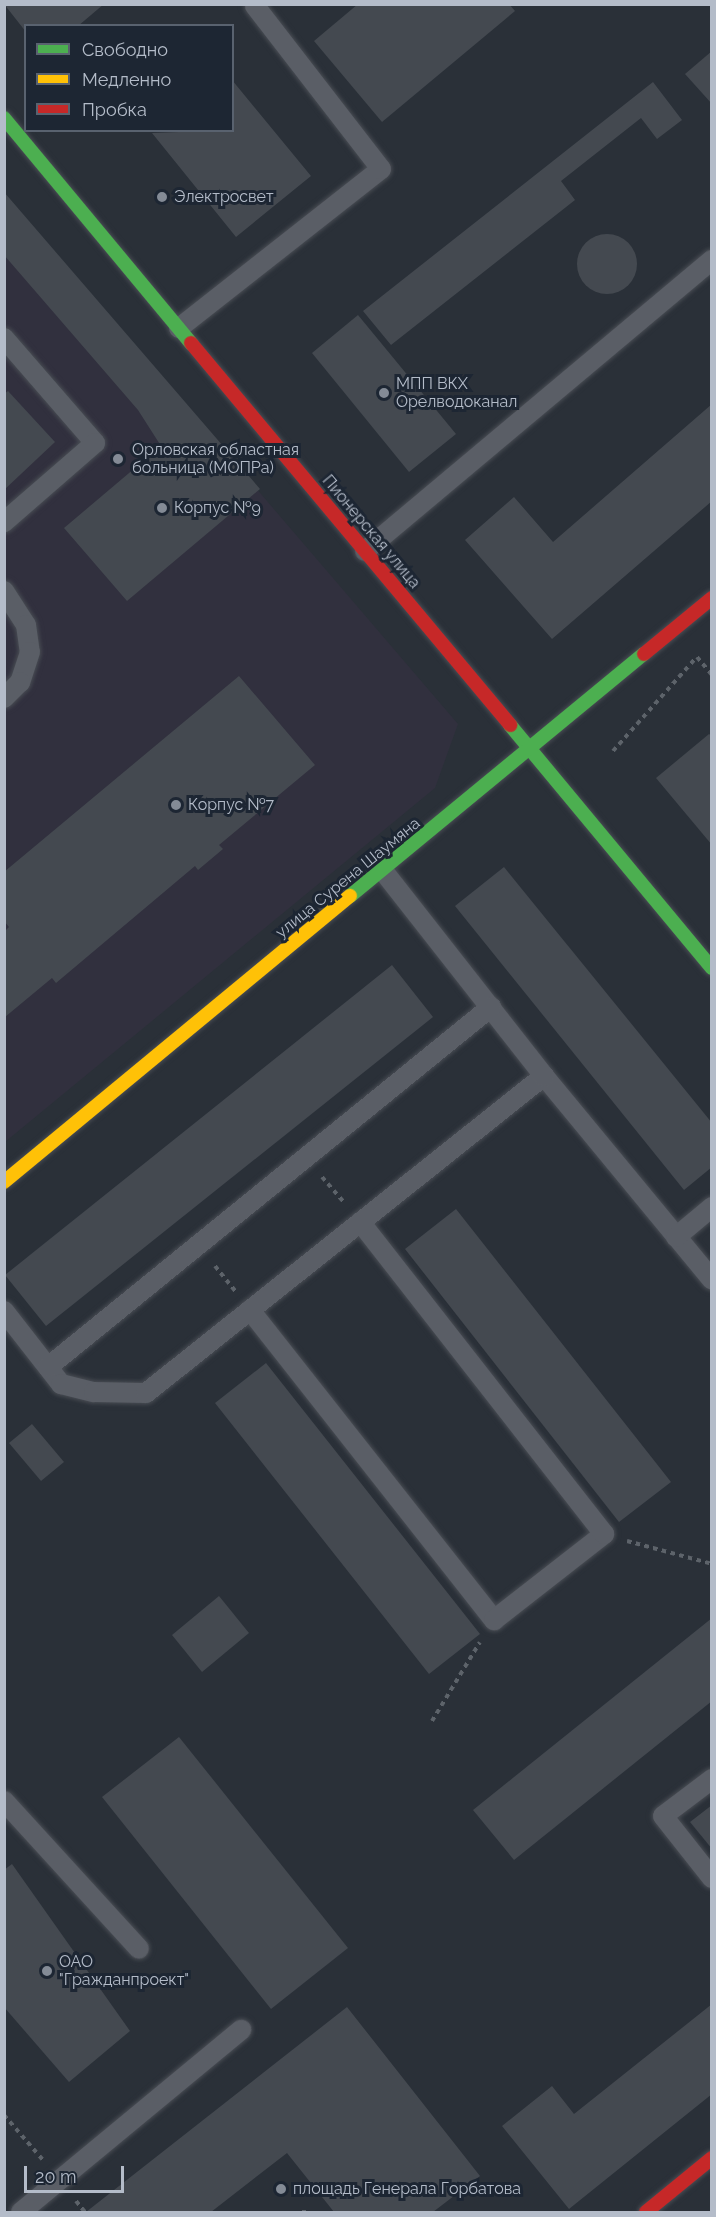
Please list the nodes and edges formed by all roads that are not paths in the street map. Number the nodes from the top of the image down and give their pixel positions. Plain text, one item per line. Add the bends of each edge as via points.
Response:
1 (255, 6) edge
2 (4, 118) edge
3 (711, 260) edge
4 (179, 328) junction
5 (4, 338) edge
6 (4, 522) edge
7 (364, 551) junction
8 (4, 591) edge
9 (711, 598) edge
10 (4, 698) edge
11 (530, 750) junction
12 (383, 871) junction
13 (711, 968) edge
14 (491, 1008) junction
15 (544, 1076) junction
16 (4, 1182) edge
17 (711, 1208) edge
18 (360, 1222) junction
19 (676, 1237) junction
20 (711, 1280) edge
21 (250, 1310) junction
22 (4, 1311) edge
23 (48, 1367) junction
24 (711, 1779) edge
25 (4, 1801) edge
26 (711, 1878) edge
27 (139, 1949) dead end
28 (241, 2030) dead end
29 (711, 2158) edge
30 (21, 2212) edge
31 (646, 2212) edge

1 - 4 lane via 381,169
2 - 4 main road, Пионерская улица
3 - 7 lane
4 - 7 main road, Пионерская улица
5 - 6 lane via 95,443
7 - 11 main road, Пионерская улица
8 - 10 lane via 26,625 30,652 20,682
9 - 11 main road, улица Сурена Шаумяна
11 - 12 main road, улица Сурена Шаумяна
11 - 13 main road, Пионерская улица
12 - 14 lane
12 - 16 main road, улица Сурена Шаумяна
14 - 15 lane
14 - 23 lane
15 - 18 lane
15 - 19 lane
17 - 19 lane
18 - 21 lane
18 - 21 lane via 604,1534 494,1620
19 - 20 lane
21 - 23 lane via 146,1393 94,1392 61,1384
22 - 23 lane
24 - 26 lane via 663,1816
25 - 27 lane
28 - 30 lane
29 - 31 main road

